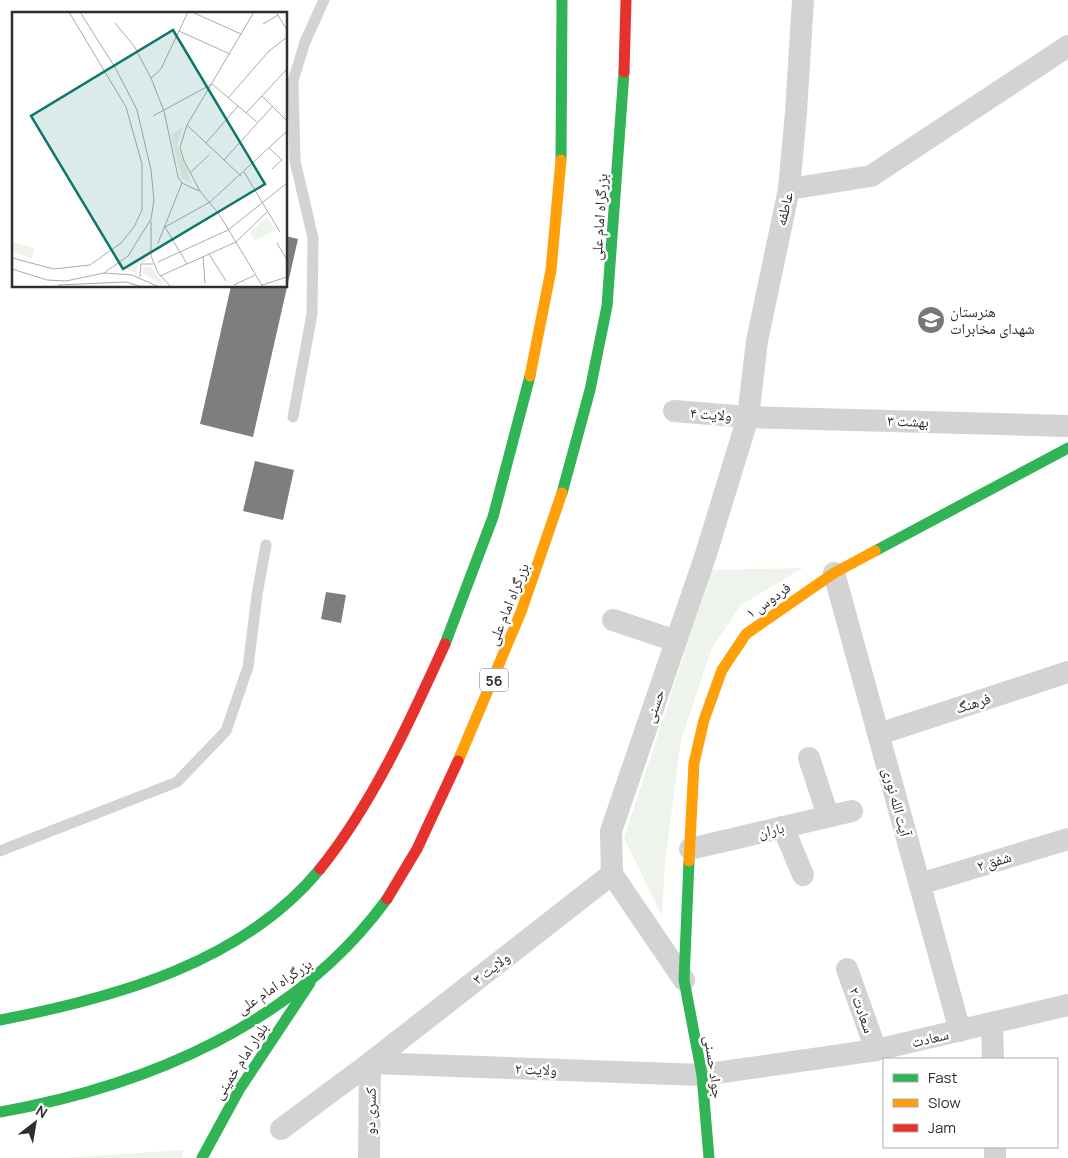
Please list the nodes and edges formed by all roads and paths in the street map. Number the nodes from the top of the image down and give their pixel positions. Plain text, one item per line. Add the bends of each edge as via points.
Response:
1 (324, 0) edge
2 (562, 0) edge
3 (626, 0) edge
4 (803, 0) edge
5 (1068, 46) edge
6 (789, 189) junction
7 (674, 411) dead end
8 (748, 417) junction
9 (292, 418) dead end
10 (1068, 426) edge
11 (1068, 448) edge
12 (266, 545) dead end
13 (834, 573) junction
14 (613, 620) dead end
15 (676, 641) junction
16 (1068, 672) edge
17 (879, 734) junction
18 (809, 758) dead end
19 (852, 811) dead end
20 (828, 816) junction
21 (782, 827) junction
22 (1068, 839) edge
23 (690, 849) junction
24 (0, 851) edge
25 (612, 874) junction
26 (803, 875) dead end
27 (920, 884) junction
28 (847, 970) dead end
29 (684, 980) junction
30 (310, 983) junction
31 (1068, 1005) edge
32 (0, 1020) edge
33 (992, 1023) junction
34 (960, 1031) junction
35 (876, 1050) junction
36 (993, 1058) edge
37 (370, 1063) junction
38 (702, 1074) junction
39 (0, 1112) edge
40 (281, 1129) dead end
41 (202, 1158) edge
42 (369, 1158) edge
43 (709, 1158) edge

1 - 9 lane via 305,42 293,81 295,161 313,238 312,314
2 - 32 main road via 562,140 551,268 526,392 505,476 450,637 373,788 326,864 272,916 200,961 137,986
3 - 30 main road, بزرگراه امام علی / 56 via 621,119 605,321 569,474 540,564 484,704 424,837 401,879 374,916 350,945
4 - 6 street, عاطفه
5 - 6 street via 871,176
6 - 8 street, عاطفه via 757,341
7 - 8 street, ولایت ۴
8 - 10 street, بهشت ۳
8 - 15 street, حسنی
11 - 13 main road, فردوس ۱
12 - 24 lane via 248,667 226,731 177,782
13 - 17 street, آیت الله نوری
13 - 23 main road, فردوس ۱ via 746,634 722,670 704,720 694,763
14 - 15 street
15 - 25 street, حسنی via 611,831
16 - 17 street, فرهنگ
17 - 27 street, آیت الله نوری
18 - 20 street
19 - 20 street, باران
20 - 21 street, باران
21 - 23 street, باران
21 - 26 street
22 - 27 street, شفق ۲
23 - 29 main road, فردوس ۱
25 - 29 street
25 - 37 street, ولایت ۳
27 - 34 street, آیت الله نوری
28 - 35 street, سعادت ۲
29 - 38 main road, جواد حسنی
30 - 39 main road, بزرگراه امام علی / 56 via 229,1034 140,1076 65,1101
30 - 41 main road, بلوار امام خمینی via 246,1077
31 - 33 street, سعادت
33 - 34 street, سعادت
33 - 36 street
34 - 35 street, سعادت
35 - 38 street, سعادت
37 - 38 street, ولایت ۲
37 - 40 street, ولایت ۳
37 - 42 street, کسری دو
38 - 43 main road, جواد حسنی

